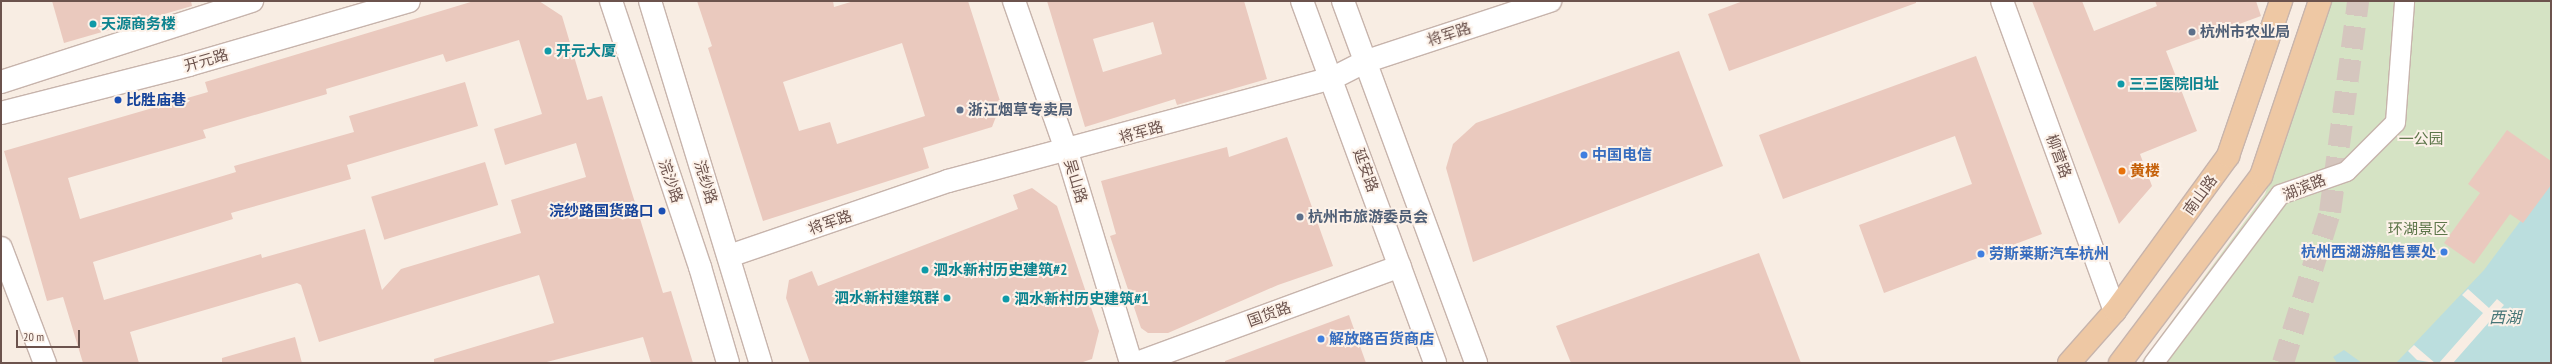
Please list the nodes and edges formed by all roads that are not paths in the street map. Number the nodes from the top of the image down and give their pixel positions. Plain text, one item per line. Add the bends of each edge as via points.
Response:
1 (252, 1) edge
2 (409, 1) edge
3 (611, 1) edge
4 (650, 1) edge
5 (1014, 1) edge
6 (1302, 1) edge
7 (1343, 1) edge
8 (1550, 1) edge
9 (2002, 1) edge
10 (2281, 1) edge
11 (2320, 1) edge
12 (2404, 1) edge
13 (1366, 61) junction
14 (1333, 78) junction
15 (1, 82) edge
16 (1, 113) edge
17 (1067, 152) junction
18 (1, 248) edge
19 (729, 256) junction
20 (1400, 266) junction
21 (2115, 311) junction
22 (46, 363) edge
23 (728, 363) edge
24 (761, 363) edge
25 (1131, 363) edge
26 (1137, 363) edge
27 (1435, 363) edge
28 (1476, 363) edge
29 (2069, 363) edge
30 (2120, 363) edge
31 (2153, 363) edge

1 - 15 street
2 - 16 street, 开元路 via 189,64
3 - 23 street, 浣沙路 via 700,267
4 - 19 street, 浣纱路
5 - 17 street, 吴山路
6 - 14 street, 延安路
7 - 13 street
8 - 13 street, 将军路
9 - 21 street, 柳营路
10 - 21 main road, 南山路 via 2228,156
11 - 30 main road via 2261,176
12 - 31 street, 湖滨路 via 2395,122 2346,171 2280,194
13 - 14 street, 将军路
13 - 28 street
14 - 17 street, 将军路
14 - 20 street, 延安路
17 - 19 street, 将军路 via 948,181
17 - 25 street, 吴山路
18 - 22 street
19 - 24 street, 浣纱路
20 - 26 street, 国货路
20 - 27 street, 延安路
21 - 29 main road, 南山路

